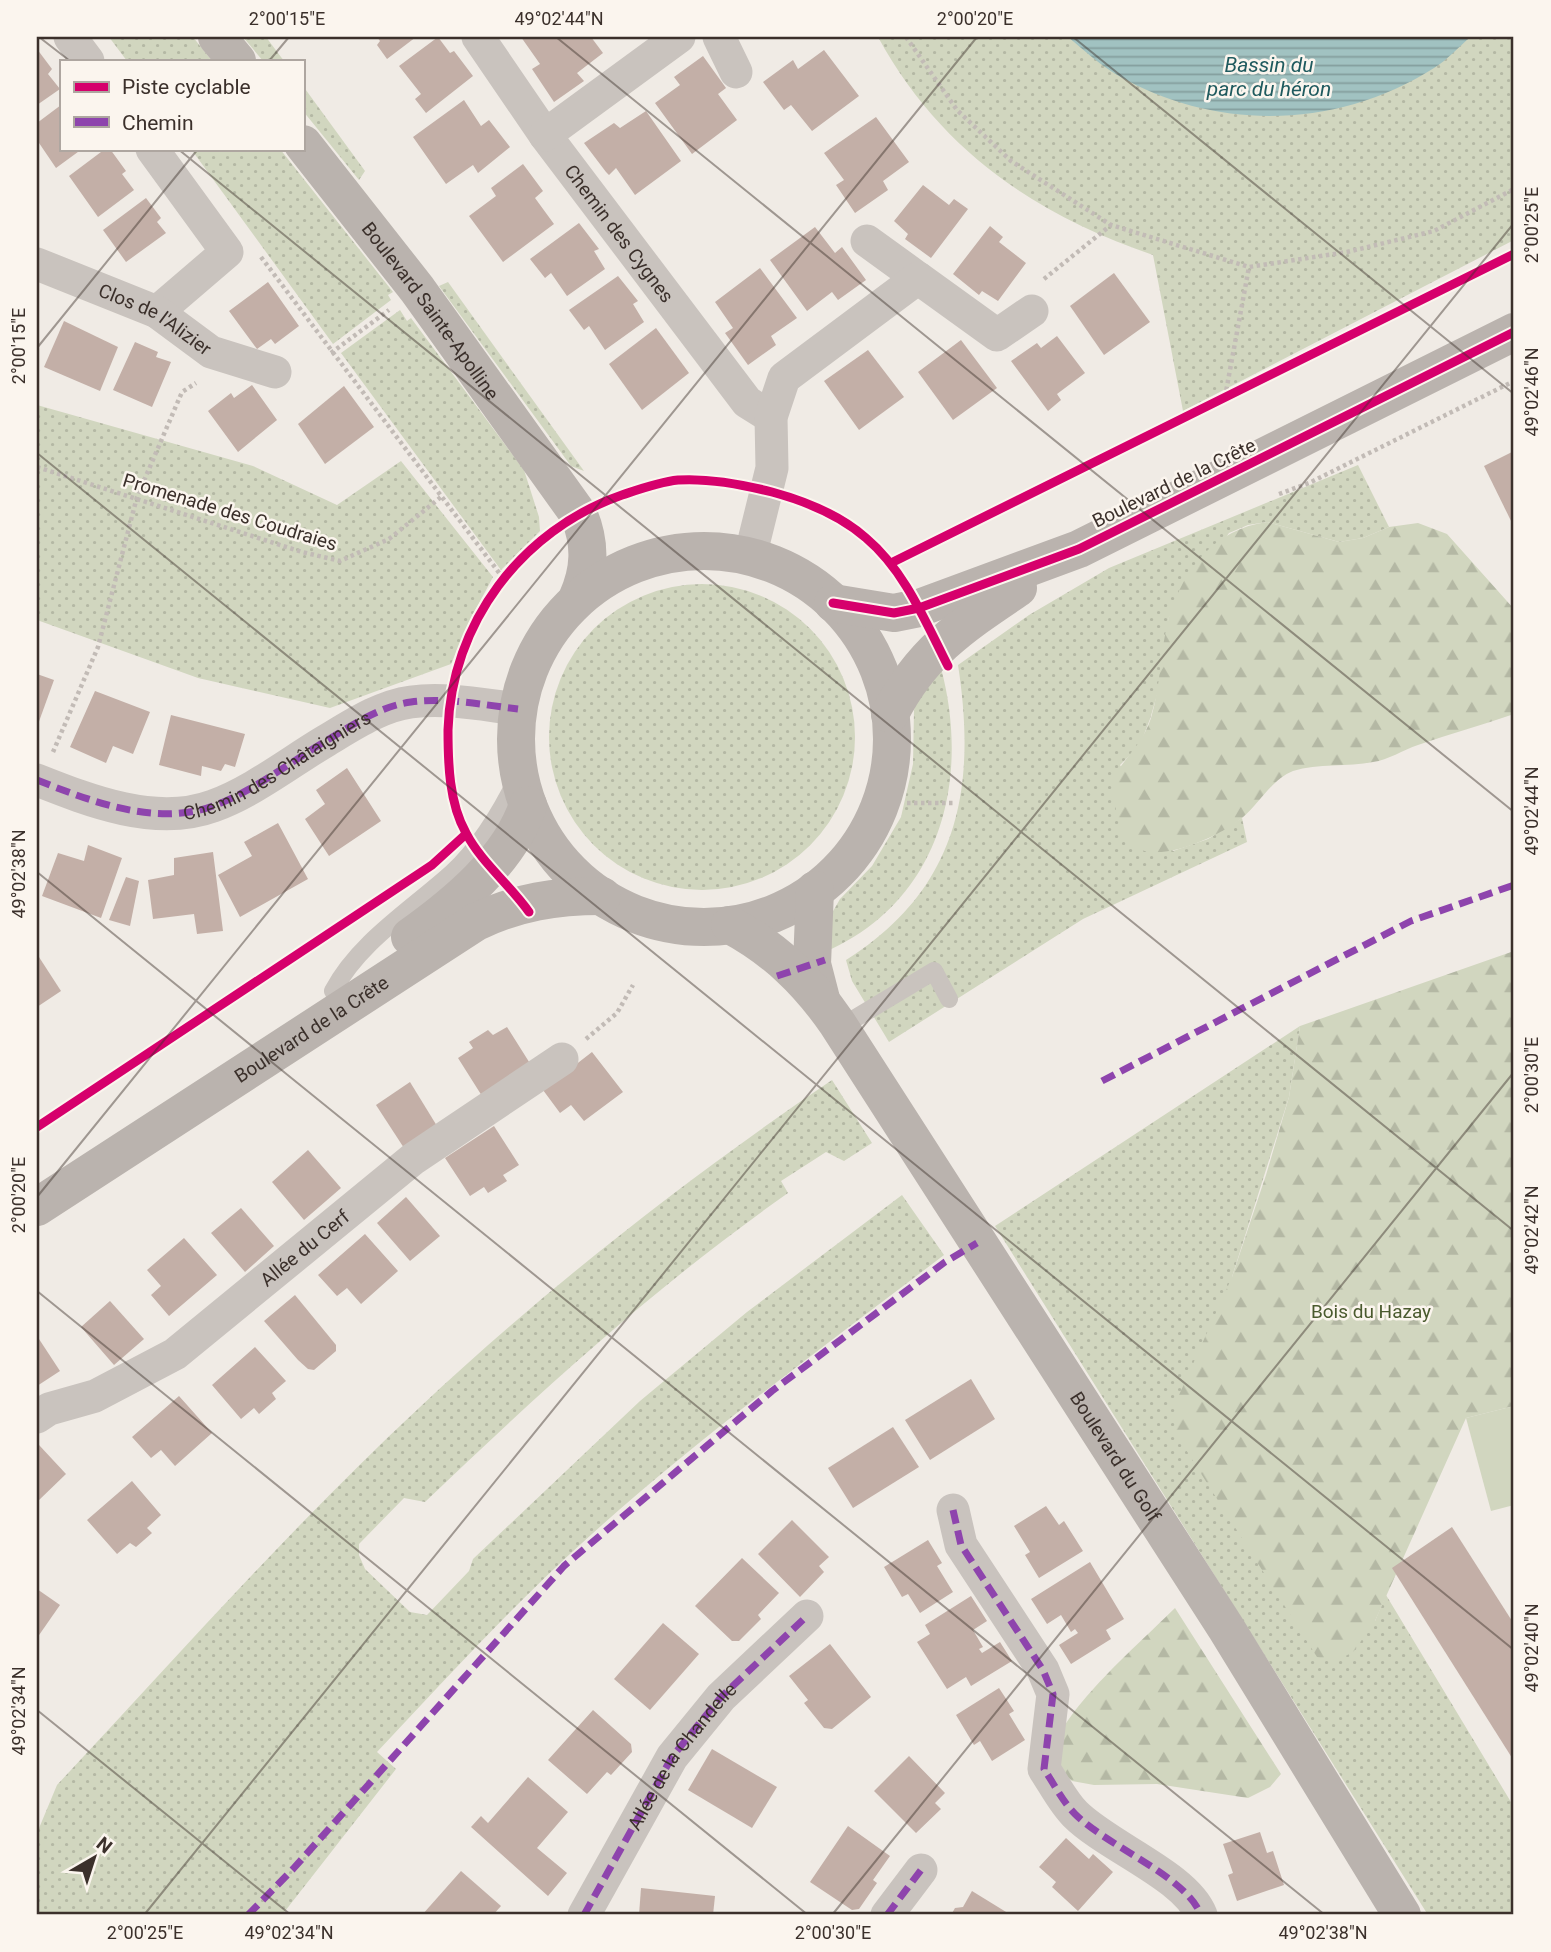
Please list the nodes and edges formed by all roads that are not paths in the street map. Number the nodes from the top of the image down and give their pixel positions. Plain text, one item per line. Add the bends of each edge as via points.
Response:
1 (70, 37) edge
2 (217, 37) edge
3 (478, 37) edge
4 (679, 37) edge
5 (719, 37) edge
6 (87, 60) edge
7 (236, 60) edge
8 (736, 72) dead end
9 (545, 135) junction
10 (304, 145) edge
11 (153, 150) edge
12 (867, 241) dead end
13 (37, 264) edge
14 (918, 278) junction
15 (1514, 306) edge
16 (1032, 311) road end
17 (157, 312) junction
18 (1514, 332) edge
19 (275, 372) dead end
20 (1411, 384) junction
21 (771, 417) junction
22 (555, 479) junction
23 (1079, 549) junction
24 (660, 555) junction
25 (750, 557) junction
26 (577, 599) junction
27 (834, 603) junction
28 (518, 709) junction
29 (890, 714) junction
30 (38, 784) edge
31 (524, 790) junction
32 (815, 890) junction
33 (602, 896) junction
34 (730, 925) junction
35 (949, 999) dead end
36 (831, 1014) junction
37 (562, 1059) road end
38 (37, 1184) edge
39 (37, 1207) edge
40 (37, 1417) edge
41 (953, 1510) dead end
42 (807, 1616) dead end
43 (921, 1870) dead end
44 (584, 1915) edge
45 (887, 1915) edge
46 (1201, 1915) edge
47 (1402, 1915) edge

1 - 6 street
2 - 7 main road
3 - 9 street, Chemin des Cygnes
4 - 9 street
5 - 8 street
9 - 21 street, Chemin des Cygnes via 747,402
10 - 22 main road, Boulevard Sainte-Apolline via 417,289
11 - 17 street via 227,252
12 - 14 street
13 - 17 street, Clos de l'Alizier
14 - 16 street via 997,335
14 - 21 street via 784,378
15 - 20 main road, Boulevard de la Crête
17 - 19 street, Clos de l'Alizier via 211,352
18 - 20 main road, Boulevard de la Crête
20 - 23 main road, Boulevard de la Crête
21 - 25 street via 772,468
22 - 24 main road, Boulevard Sainte-Apolline via 612,535
22 - 26 main road, Boulevard Sainte-Apolline via 585,529 588,559
23 - 27 main road, Boulevard de la Crête via 919,608 894,613
23 - 29 main road, Boulevard de la Crête via 938,645
24 - 25 main road via 721,551
24 - 26 main road via 630,565
25 - 27 main road via 795,575
26 - 28 main road via 534,657
27 - 29 main road via 867,646 882,679
28 - 30 street, Chemin des Châtaigniers via 429,702 397,705 236,795 199,810 132,810
28 - 31 main road via 516,751
29 - 32 main road via 889,769 873,821 842,866
31 - 33 main road via 538,828 559,859
31 - 38 main road, Boulevard de la Crête via 512,838 458,899 333,991
32 - 34 main road via 775,913
32 - 36 main road, Boulevard du Golf via 812,964
33 - 34 main road via 654,920 691,927
33 - 39 main road, Boulevard de la Crête via 544,898 476,922
34 - 36 main road, Boulevard du Golf via 801,977
35 - 36 lane via 934,971
36 - 47 main road, Boulevard du Golf via 1281,1715
37 - 40 street, Allée du Cerf via 413,1158 175,1354 95,1396
41 - 46 street via 961,1545 1043,1670 1053,1694 1044,1769 1074,1814 1117,1848 1168,1878 1196,1904
42 - 44 street, Allée de la Chandelle via 721,1697 673,1757
43 - 45 street

